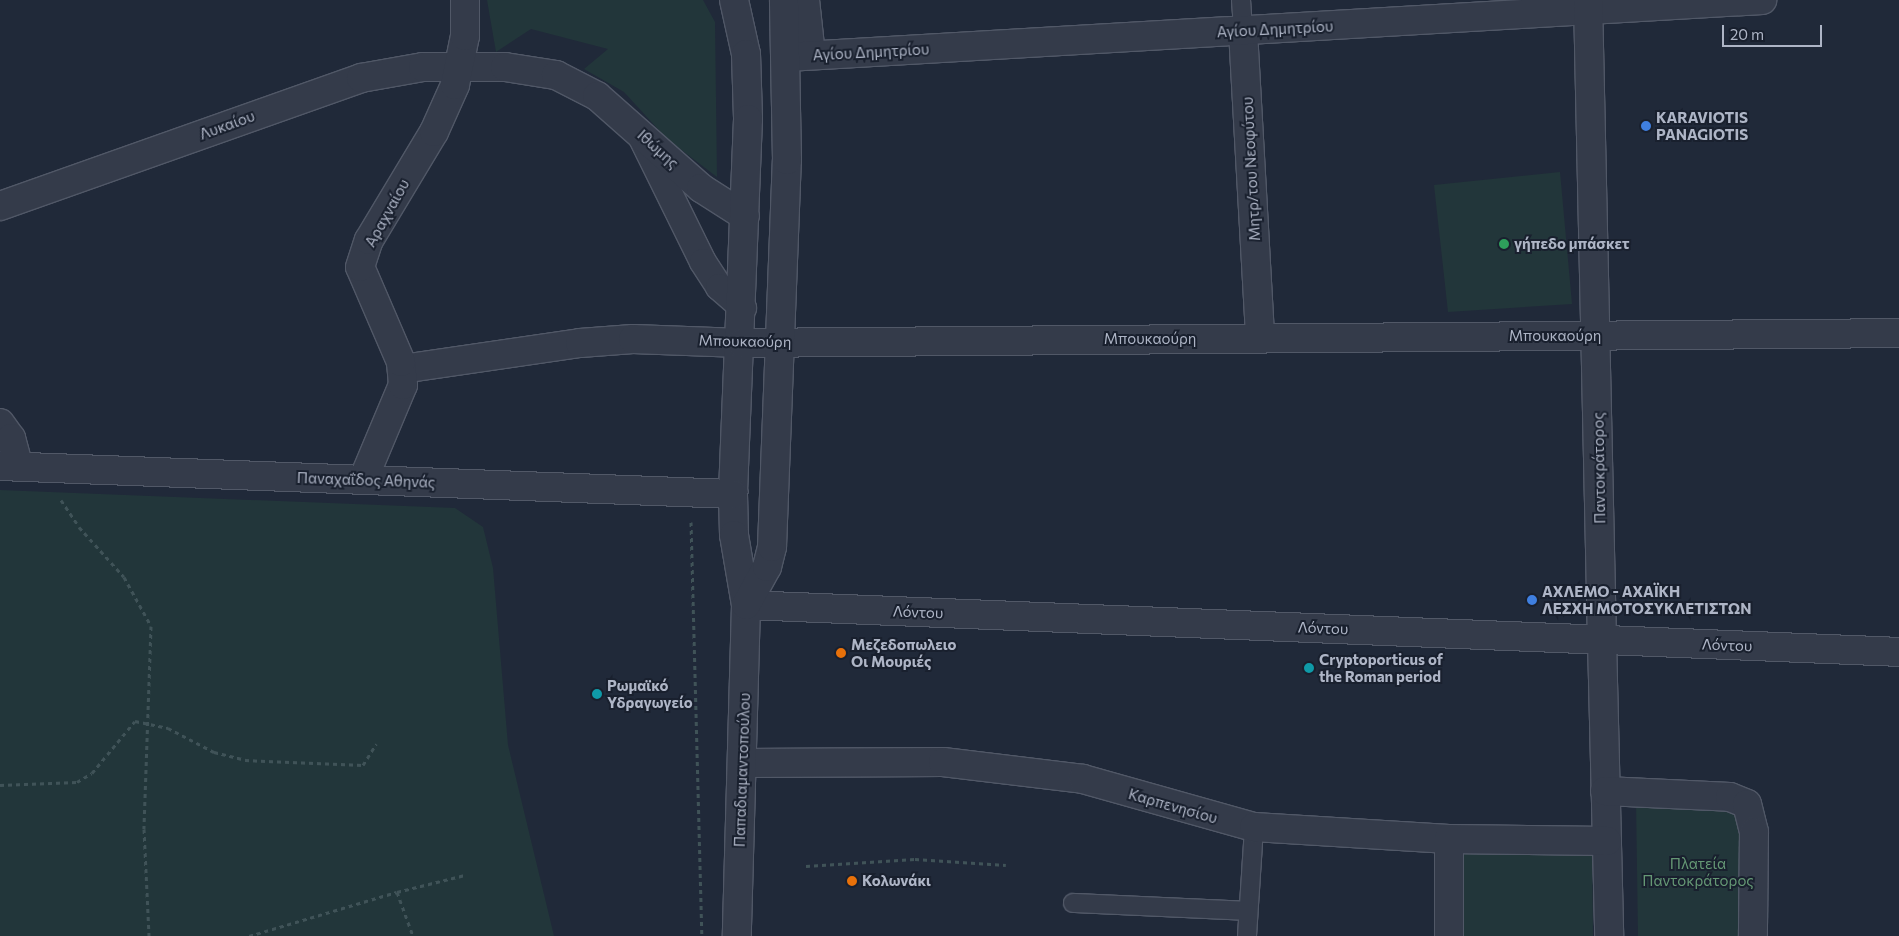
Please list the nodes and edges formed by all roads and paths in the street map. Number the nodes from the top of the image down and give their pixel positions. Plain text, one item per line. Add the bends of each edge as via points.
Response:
1 (464, 0) edge
2 (734, 0) edge
3 (784, 0) edge
4 (806, 0) edge
5 (1241, 0) edge
6 (1762, 0) edge
7 (1588, 6) edge
8 (1243, 31) junction
9 (800, 56) junction
10 (459, 66) junction
11 (640, 134) junction
12 (0, 206) edge
13 (745, 216) junction
14 (743, 308) junction
15 (1899, 333) edge
16 (1598, 336) junction
17 (1260, 338) junction
18 (778, 342) junction
19 (741, 343) junction
20 (402, 369) junction
21 (0, 423) edge
22 (10, 466) edge
23 (50, 468) junction
24 (363, 480) junction
25 (690, 492) junction
26 (733, 494) junction
27 (746, 604) junction
28 (1602, 640) junction
29 (1899, 652) edge
30 (148, 722) junction
31 (376, 744) dead end
32 (742, 763) junction
33 (0, 785) edge
34 (1605, 791) junction
35 (1254, 826) junction
36 (1449, 839) junction
37 (1607, 842) junction
38 (1006, 865) dead end
39 (806, 866) dead end
40 (465, 875) dead end
41 (397, 892) junction
42 (1073, 903) dead end
43 (1248, 911) junction
44 (149, 936) edge
45 (249, 936) edge
46 (413, 936) edge
47 (702, 936) edge
48 (736, 936) edge
49 (1247, 936) edge
50 (1449, 936) edge
51 (1609, 936) edge
52 (1753, 936) edge

1 - 10 street, Αραχναίου via 465,36
2 - 13 street, Παπαδιαμαντοπούλου via 748,77
3 - 9 street
4 - 9 street
5 - 8 lane, Μητρ/του Νεοφύτου
6 - 7 street, Αγίου Δημητρίου
7 - 8 street, Αγίου Δημητρίου
7 - 16 street, Παντοκράτορος
8 - 9 street, Αγίου Δημητρίου
8 - 17 street, Μητρ/του Νεοφύτου
9 - 18 street
10 - 11 street, Ιθώμης via 533,69 571,80 609,104
10 - 12 street, Λυκαίου via 394,70 344,83
10 - 20 street, Αραχναίου via 438,125 369,240 360,267
11 - 13 street, Ιθώμης via 701,188
11 - 14 street via 703,262 719,287
13 - 14 street, Παπαδιαμαντοπούλου
14 - 19 street, Παπαδιαμαντοπούλου
15 - 16 street, Μπουκαούρη
16 - 17 street, Μπουκαούρη
16 - 28 street, Παντοκράτορος
17 - 18 street, Μπουκαούρη
18 - 19 street, Μπουκαούρη
18 - 27 street via 772,547 767,567
19 - 20 street, Μπουκαούρη via 632,339 580,342
19 - 26 street, Παπαδιαμαντοπούλου
20 - 24 street, Αραχναίου via 399,401
21 - 22 street via 11,438
22 - 23 street, Παναχαΐδος Αθηνάς
23 - 24 street, Παναχαΐδος Αθηνάς
23 - 30 path via 65,506 124,576 151,626
24 - 25 street, Παναχαΐδος Αθηνάς
25 - 26 street, Παναχαΐδος Αθηνάς
25 - 47 path
26 - 27 street, Παπαδιαμαντοπούλου via 734,535
27 - 28 street, Λόντου
27 - 32 street, Παπαδιαμαντοπούλου
28 - 29 street, Λόντου
28 - 34 street, Παντοκράτορος
30 - 31 path via 214,752 246,760 363,765
30 - 33 path via 135,721 92,773 62,786
30 - 44 path via 144,830
32 - 35 street, Καρπενησίου via 943,762 980,766 1083,779
32 - 48 street, Παπαδιαμαντοπούλου
34 - 37 street, Παντοκράτορος
34 - 52 street via 1730,797 1747,804 1754,832
35 - 36 street, Καρπενησίου
35 - 43 lane
36 - 37 street, Καρπενησίου
36 - 50 street
37 - 51 street, Παντοκράτορος
38 - 39 path via 915,859
40 - 41 path
41 - 45 path
41 - 46 path
42 - 43 lane
43 - 49 lane

